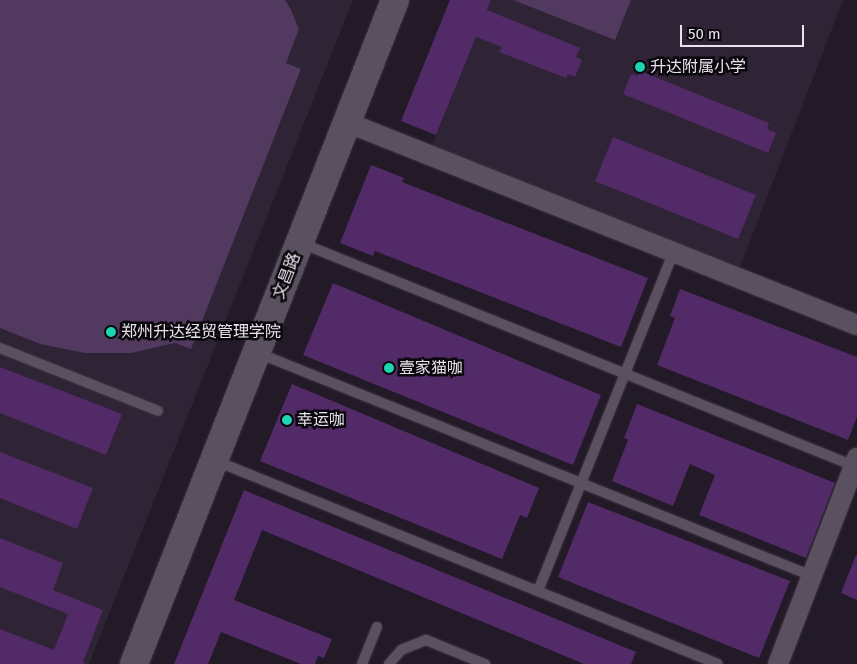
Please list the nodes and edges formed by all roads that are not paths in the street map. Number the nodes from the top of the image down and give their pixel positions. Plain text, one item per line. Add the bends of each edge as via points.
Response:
1 (395, 0) edge
2 (346, 122) junction
3 (300, 243) junction
4 (673, 254) junction
5 (857, 326) edge
6 (0, 348) edge
7 (257, 353) junction
8 (626, 374) junction
9 (158, 411) dead end
10 (214, 460) junction
11 (856, 462) edge
12 (582, 483) junction
13 (812, 576) junction
14 (538, 591) junction
15 (377, 626) dead end
16 (134, 664) edge
17 (362, 664) edge
18 (389, 664) edge
19 (485, 664) edge
20 (718, 664) edge
21 (778, 664) edge

1 - 2 street, 文昌路
2 - 3 street, 文昌路
2 - 4 street
3 - 7 street, 文昌路
3 - 8 lane
4 - 5 street
4 - 8 lane
6 - 9 lane
7 - 10 street, 文昌路
7 - 12 lane
8 - 11 lane
8 - 12 lane
10 - 14 lane
10 - 16 street, 文昌路
11 - 13 street
12 - 13 lane
12 - 14 lane
13 - 21 street
14 - 20 lane
15 - 17 lane
18 - 19 lane via 401,650 426,640

